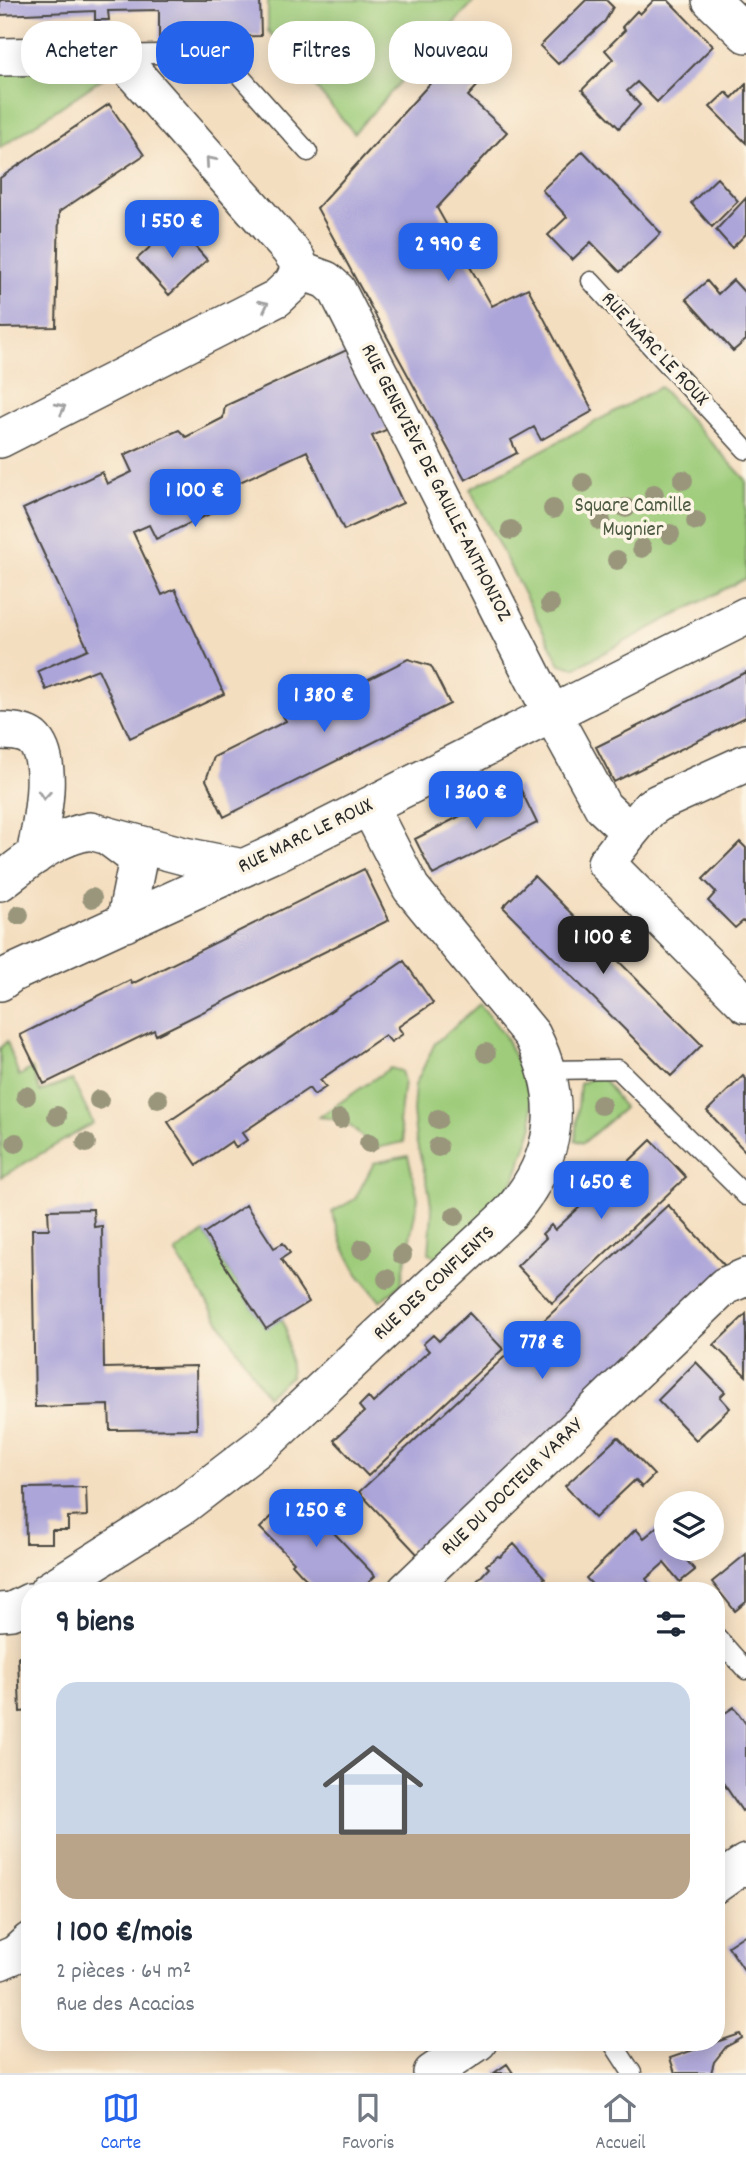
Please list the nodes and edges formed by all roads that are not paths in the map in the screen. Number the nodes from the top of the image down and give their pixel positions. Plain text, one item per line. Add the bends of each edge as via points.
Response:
1 (711, 0) edge
2 (746, 34) edge
3 (142, 55) edge
4 (0, 57) edge
5 (21, 57) edge
6 (142, 82) edge
7 (308, 152) dead end
8 (299, 270) junction
9 (590, 281) dead end
10 (0, 439) edge
11 (746, 450) edge
12 (746, 616) edge
13 (0, 701) edge
14 (552, 714) junction
15 (15, 734) edge
16 (746, 764) edge
17 (369, 806) junction
18 (102, 832) junction
19 (630, 832) junction
20 (35, 856) junction
21 (138, 859) junction
22 (243, 868) junction
23 (0, 882) edge
24 (192, 892) junction
25 (125, 923) junction
26 (2, 978) edge
27 (746, 1004) edge
28 (547, 1070) junction
29 (746, 1196) edge
30 (746, 1277) edge
31 (62, 1582) edge
32 (415, 1582) edge
33 (21, 1606) edge
34 (0, 1612) edge
35 (725, 1646) edge
36 (746, 1670) edge
37 (746, 1864) edge
38 (725, 1878) edge
39 (21, 1949) edge
40 (0, 1961) edge
41 (465, 2051) edge
42 (617, 2051) edge
43 (432, 2073) edge
44 (632, 2073) edge

1 - 2 street
3 - 7 lane via 191,54 231,66
4 - 5 street
8 -> 6 street via 289,249
10 -> 8 street via 277,298
8 - 14 street, RUE GENEVIÈVE DE GAULLE-ANTHONIOZ via 326,280 337,290
9 - 11 lane, RUE MARC LE ROUX
12 - 14 street, RUE MARC LE ROUX
13 - 15 street
14 - 17 street, RUE MARC LE ROUX
14 - 19 street, RUE GENEVIÈVE DE GAULLE-ANTHONIOZ via 603,807
15 -> 20 street via 40,749 44,767
16 - 19 street via 657,803
17 - 22 street, RUE MARC LE ROUX
17 - 28 street, RUE DES CONFLENTS via 411,888 533,1035
18 - 20 street via 77,833
18 - 21 street
18 - 22 street
19 - 27 street via 606,863
20 - 23 street
21 - 24 street
21 - 25 street
22 - 24 street, RUE MARC LE ROUX
24 - 25 street, RUE MARC LE ROUX
25 - 26 street, RUE MARC LE ROUX
28 - 29 lane via 618,1069
28 - 31 street, RUE DES CONFLENTS via 554,1108 549,1144 537,1176 510,1213 266,1442 184,1505
30 - 32 street, RUE DU DOCTEUR VARAY via 725,1286
33 - 34 street
35 - 36 lane
37 - 38 street
39 - 40 street
41 - 43 street
42 - 44 lane

